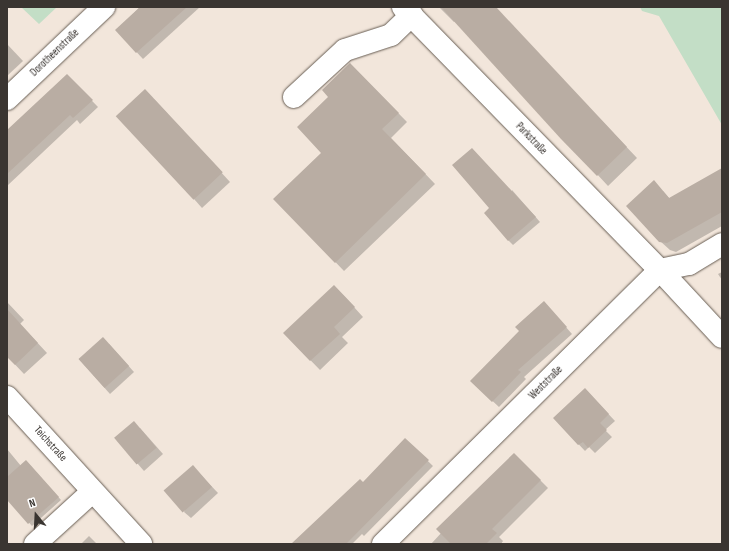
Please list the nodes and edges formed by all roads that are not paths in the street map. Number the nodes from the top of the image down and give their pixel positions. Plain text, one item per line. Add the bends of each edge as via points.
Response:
1 (104, 7) edge
2 (407, 11) edge
3 (294, 97) dead end
4 (7, 99) edge
5 (722, 244) edge
6 (660, 270) junction
7 (722, 337) edge
8 (7, 397) edge
9 (92, 492) junction
10 (35, 544) edge
11 (141, 544) edge
12 (383, 544) edge

1 - 4 street, Dorotheenstraße
2 - 3 street via 391,35 345,50
2 - 6 street, Parkstraße
5 - 6 street via 689,264
6 - 7 street, Parkstraße
6 - 12 street, Weststraße
8 - 9 street, Teichstraße
9 - 10 street
9 - 11 street, Teichstraße

